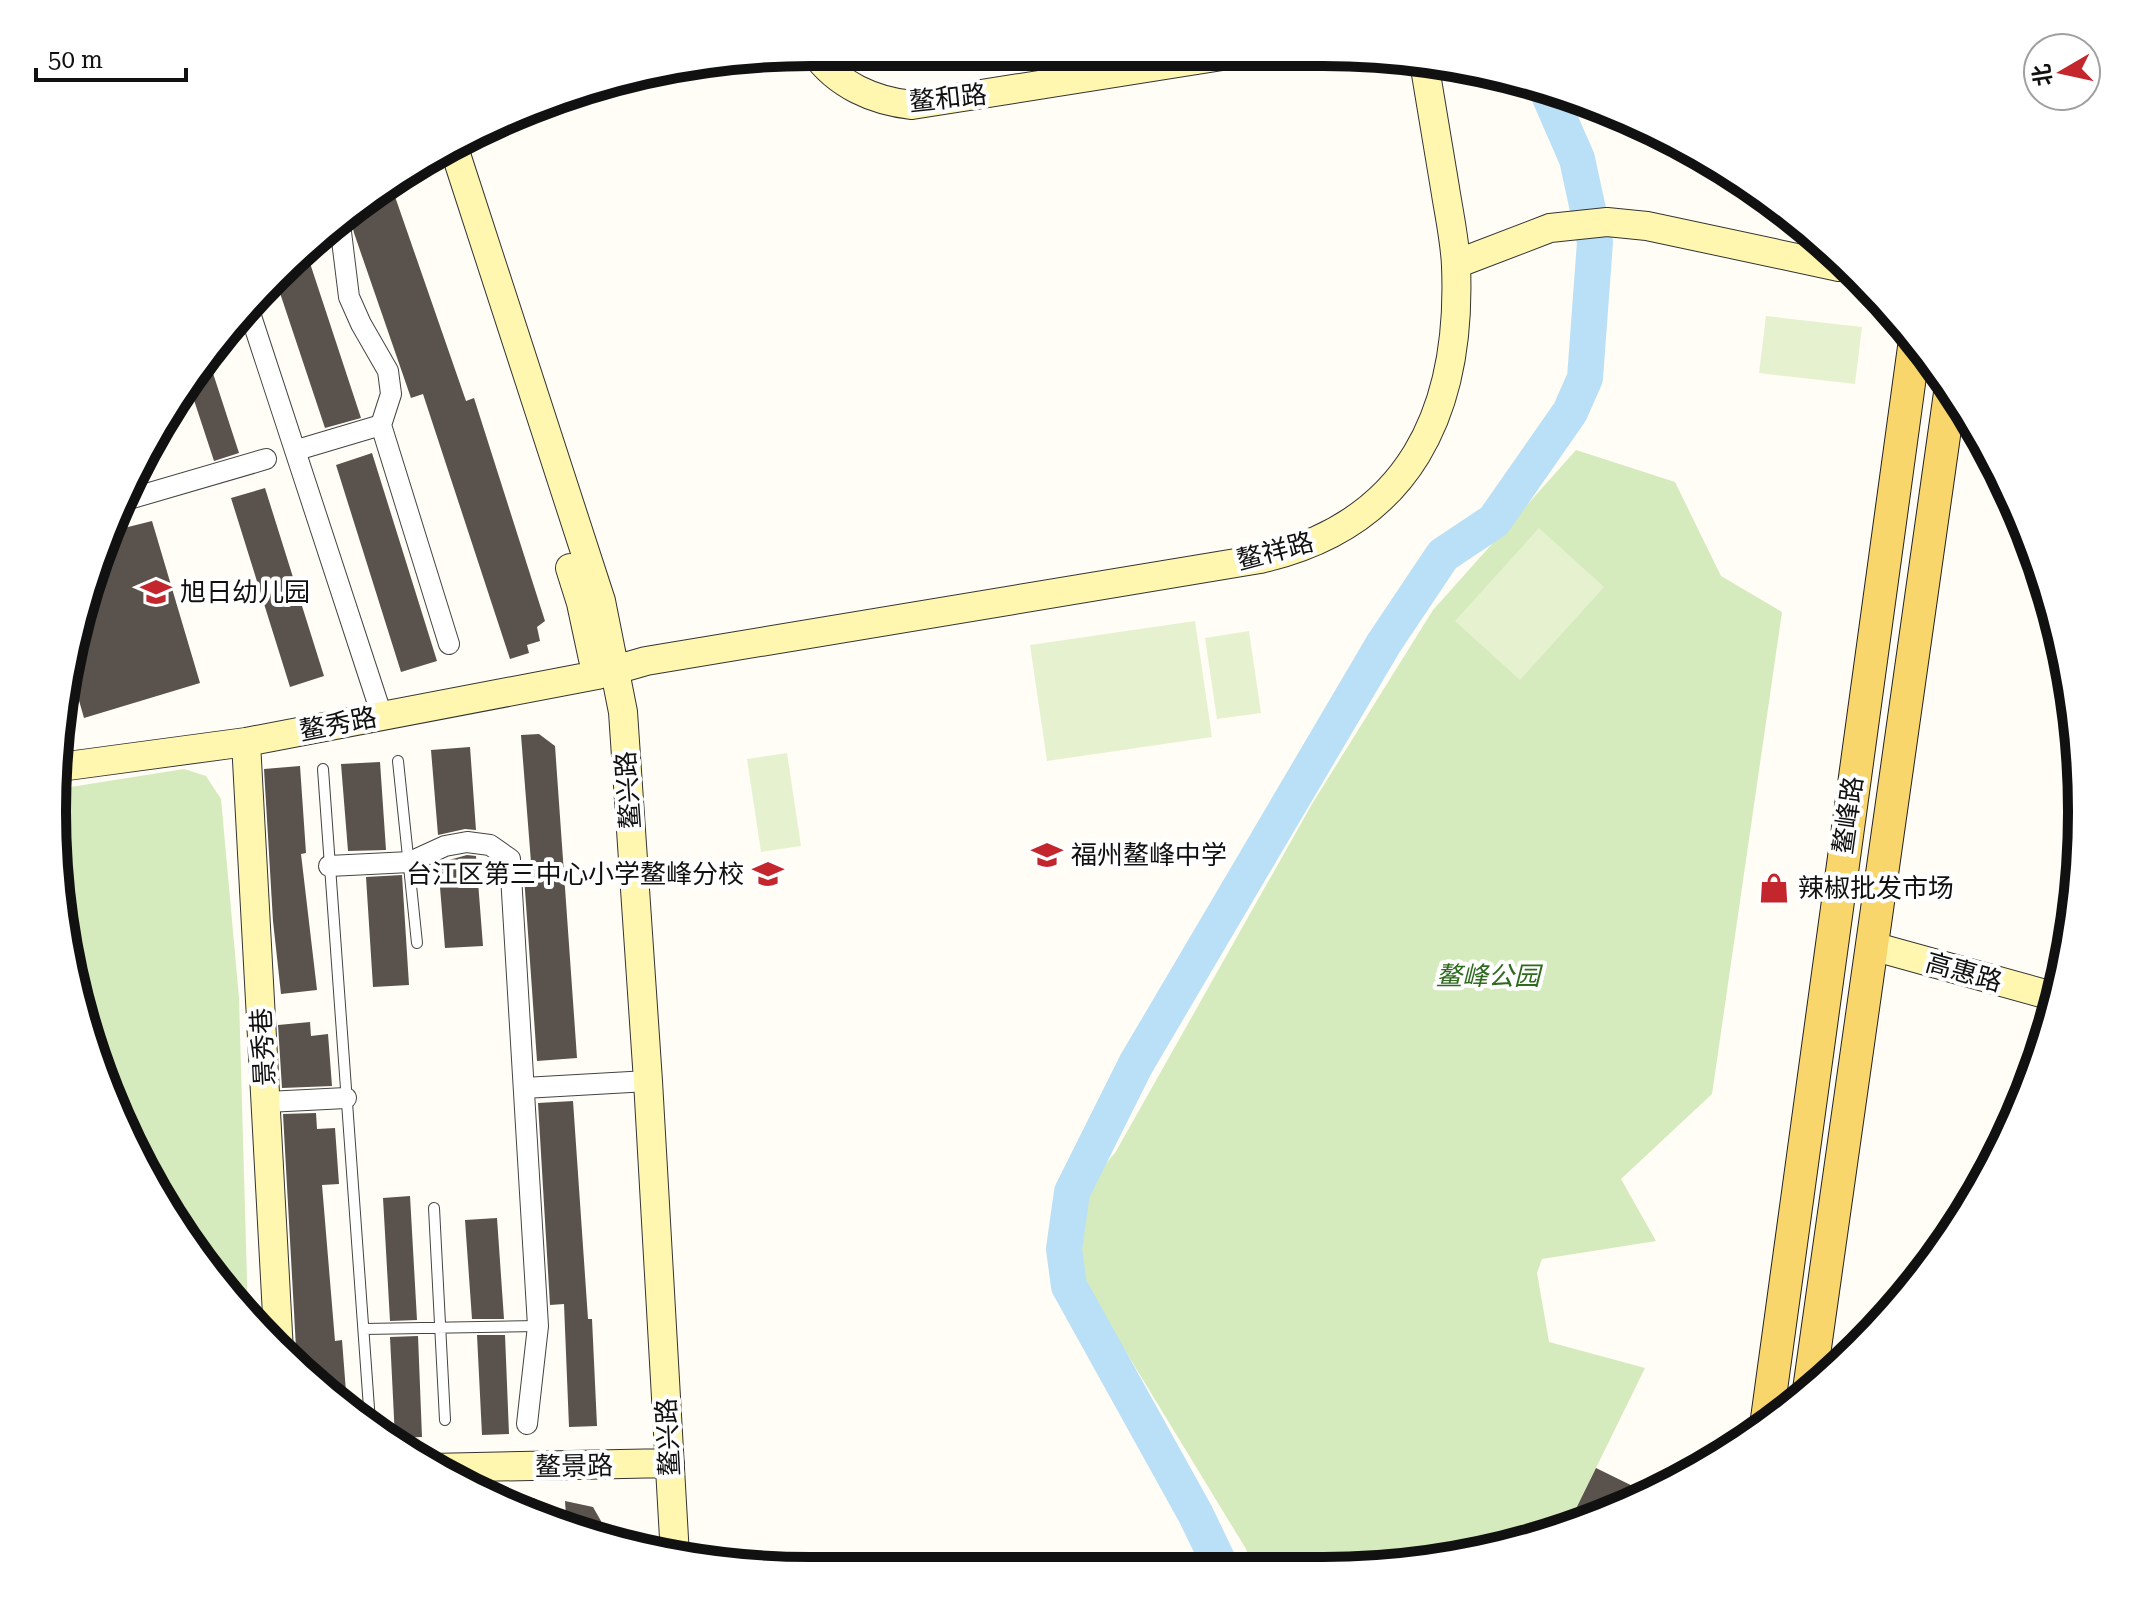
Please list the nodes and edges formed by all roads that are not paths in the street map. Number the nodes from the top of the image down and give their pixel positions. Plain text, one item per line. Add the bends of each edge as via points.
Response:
1 (826, 66) edge
2 (1159, 66) edge
3 (1426, 73) edge
4 (457, 157) edge
5 (441, 165) edge
6 (341, 234) edge
7 (1456, 264) junction
8 (1829, 265) edge
9 (252, 319) edge
10 (1913, 356) edge
11 (1948, 407) edge
12 (381, 425) junction
13 (297, 450) junction
14 (266, 459) dead end
15 (136, 497) edge
16 (449, 644) dead end
17 (606, 672) junction
18 (382, 716) junction
19 (246, 742) junction
20 (398, 761) dead end
21 (68, 766) edge
22 (323, 769) dead end
23 (410, 862) junction
24 (329, 866) junction
25 (417, 943) dead end
26 (1872, 946) junction
27 (2045, 994) edge
28 (640, 1082) junction
29 (524, 1088) junction
30 (346, 1098) junction
31 (267, 1102) junction
32 (434, 1208) dead end
33 (538, 1326) junction
34 (441, 1327) junction
35 (364, 1329) junction
36 (278, 1333) edge
37 (1811, 1374) edge
38 (1768, 1408) edge
39 (369, 1411) edge
40 (445, 1420) dead end
41 (527, 1424) dead end
42 (660, 1463) junction
43 (462, 1469) edge
44 (656, 1541) edge
45 (673, 1544) edge

1 - 2 street, 鳌和路 via 879,99 912,105
3 - 7 street, 鳌祥路
4 - 17 street, 鳌兴路 via 601,601
5 - 17 street, 鳌兴路
6 - 12 street via 349,297 388,371 391,394
7 - 8 street via 1534,233 1607,222
7 - 17 street, 鳌祥路 via 1448,373 1426,438 1379,500 1318,541 1260,559 646,661
9 - 13 street
10 - 38 main road, 鳌峰路
11 - 26 main road, 鳌峰路
12 - 13 street
12 - 16 street
13 - 18 street
14 - 15 street
17 - 18 street, 鳌秀路
17 - 28 street, 鳌兴路 via 623,712
18 - 19 street, 鳌秀路
19 - 21 street, 鳌秀路
19 - 31 street, 景秀巷
20 - 23 lane
22 - 24 lane
23 - 24 street
23 - 25 lane
23 - 29 street via 467,842 490,845 510,859
24 - 30 lane
26 - 27 street, 高惠路
26 - 37 main road, 鳌峰路
28 - 29 street
28 - 42 street, 鳌兴路
29 - 33 street
30 - 31 street
30 - 35 lane
31 - 36 street, 景秀巷
32 - 34 lane
33 - 34 lane
33 - 41 street
34 - 35 lane
34 - 40 lane
35 - 39 lane
42 - 43 street, 鳌景路
42 - 44 street, 鳌兴路
42 - 45 street, 鳌兴路

